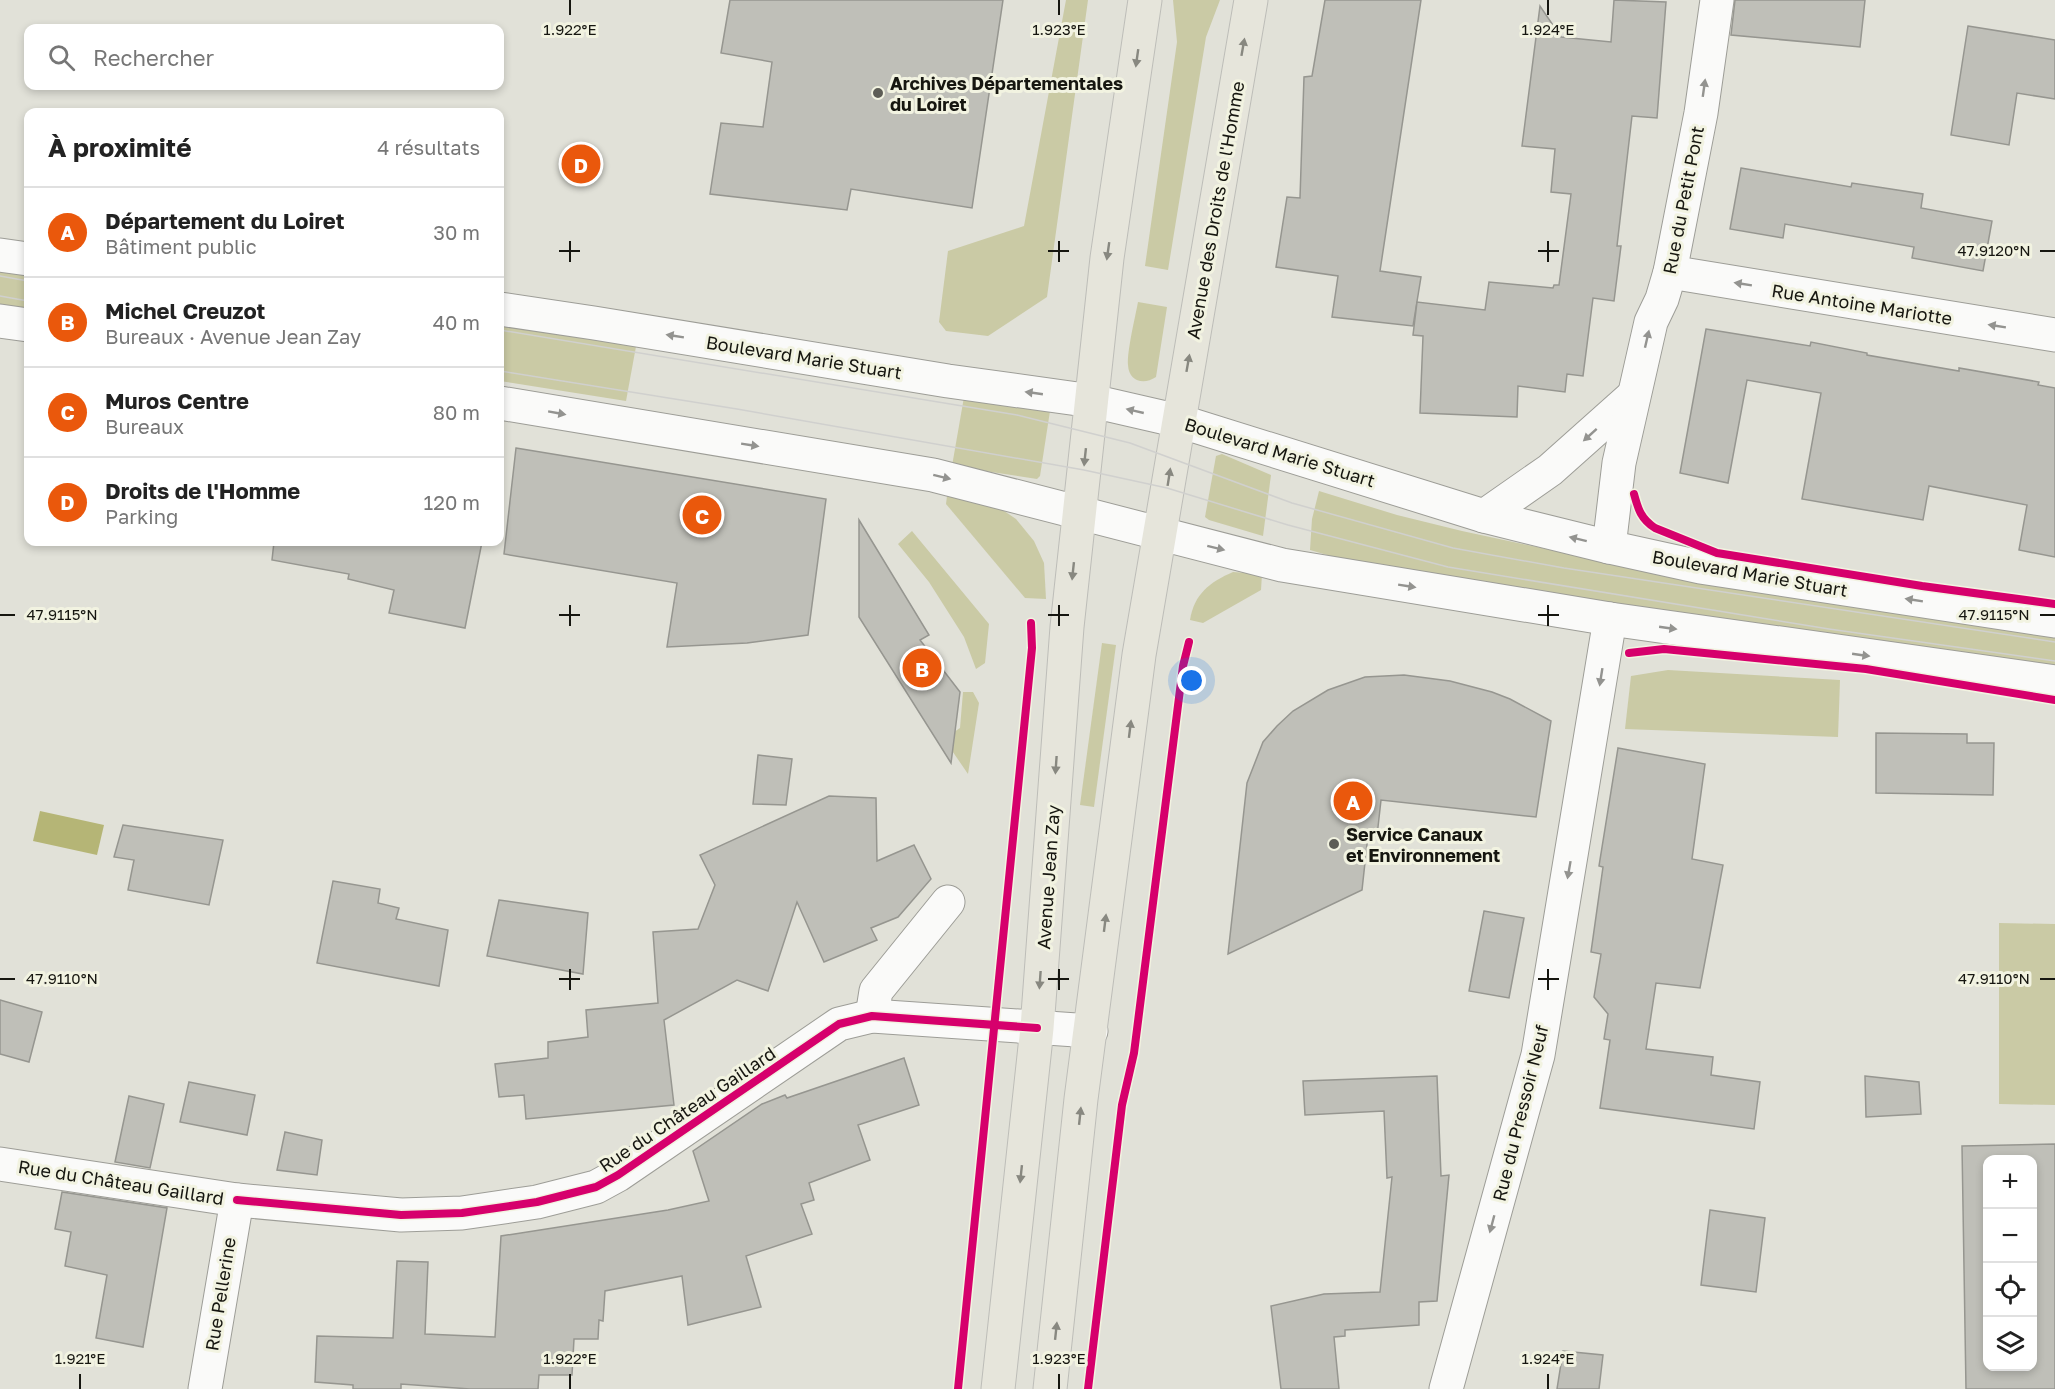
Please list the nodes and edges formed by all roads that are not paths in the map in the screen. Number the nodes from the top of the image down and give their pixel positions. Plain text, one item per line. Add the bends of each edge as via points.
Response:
1 (1145, 0) edge
2 (1251, 0) edge
3 (1717, 0) edge
4 (0, 255) edge
5 (24, 258) edge
6 (1670, 272) junction
7 (504, 310) edge
8 (0, 321) edge
9 (24, 324) edge
10 (2055, 335) edge
11 (1633, 396) junction
12 (1092, 401) junction
13 (504, 404) edge
14 (1179, 421) junction
15 (1079, 513) junction
16 (1484, 516) junction
17 (1160, 534) junction
18 (1609, 547) junction
19 (1610, 620) junction
20 (2055, 621) edge
21 (2055, 682) edge
22 (948, 902) dead end
23 (872, 1016) junction
24 (1037, 1029) junction
25 (1091, 1031) junction
26 (0, 1164) edge
27 (237, 1200) junction
28 (205, 1389) edge
29 (998, 1389) edge
30 (1050, 1389) edge
31 (1446, 1389) edge

1 -> 12 main road via 1107,258
14 -> 2 main road, Avenue des Droits de l'Homme
6 -> 3 street, Rue du Petit Pont via 1701,113
4 - 5 street
10 -> 6 street, Rue Antoine Mariotte
11 -> 6 street, Rue du Petit Pont via 1651,322
12 -> 7 street, Boulevard Marie Stuart
8 - 9 street
11 -> 16 street via 1550,470
11 - 18 street, Rue du Petit Pont via 1619,463
14 -> 12 street, Boulevard Marie Stuart
12 -> 15 main road, Avenue Jean Zay
13 -> 15 street via 933,475
14 - 16 street, Boulevard Marie Stuart
17 -> 14 main road
15 - 17 street
15 -> 24 main road, Avenue Jean Zay
18 -> 16 street, Boulevard Marie Stuart
17 -> 19 street via 1281,565
25 -> 17 main road via 1139,655
20 -> 18 street, Boulevard Marie Stuart via 1700,567
19 -> 21 street
19 -> 31 street, Rue du Pressoir Neuf via 1538,1055
22 - 23 street via 876,991
23 - 24 street, Rue du Château Gaillard
23 - 27 street, Rue du Château Gaillard via 839,1024 596,1187 537,1202 462,1213 401,1215
24 - 25 street, Rue du Château Gaillard
24 -> 29 main road, Avenue Jean Zay
30 -> 25 main road
26 - 27 street, Rue du Château Gaillard
27 - 28 street, Rue Pellerine

